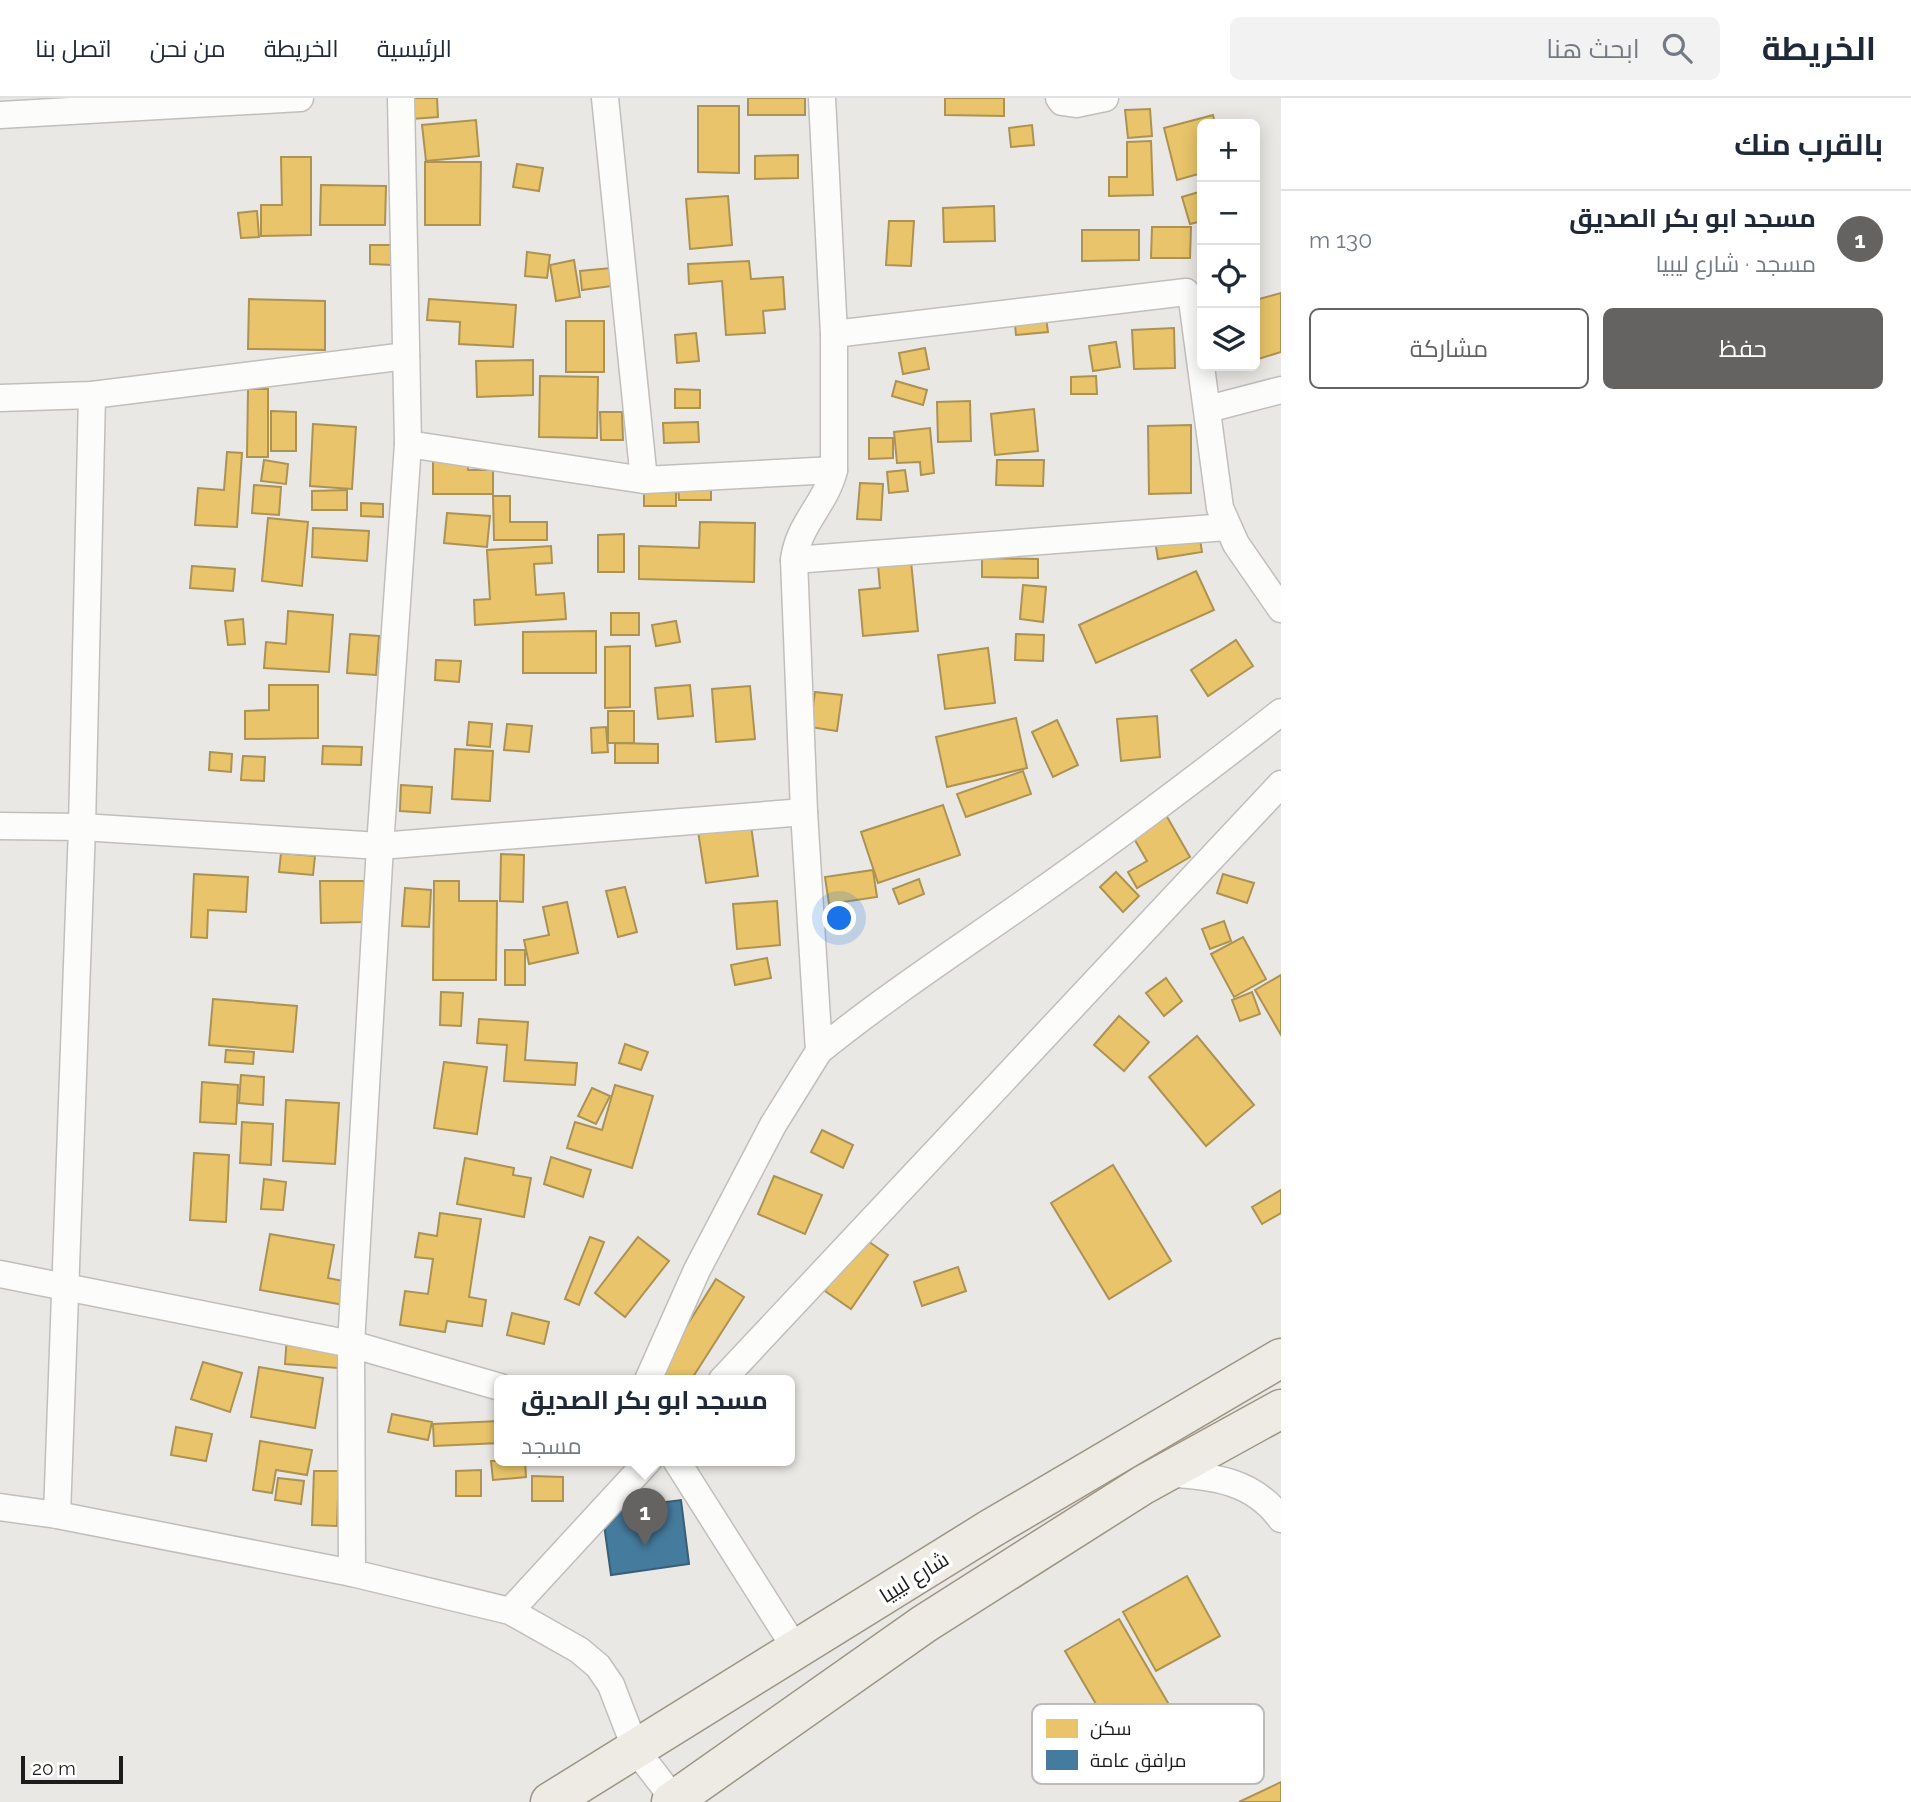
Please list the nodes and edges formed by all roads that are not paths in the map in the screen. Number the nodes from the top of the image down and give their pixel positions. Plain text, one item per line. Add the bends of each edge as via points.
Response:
1 (300, 98) edge
2 (401, 98) edge
3 (605, 98) edge
4 (822, 98) edge
5 (1059, 98) edge
6 (1105, 98) edge
7 (142, 102) edge
8 (0, 114) edge
9 (834, 334) junction
10 (406, 356) junction
11 (1281, 390) edge
12 (92, 395) junction
13 (0, 398) edge
14 (1208, 409) junction
15 (408, 444) junction
16 (834, 470) junction
17 (644, 480) junction
18 (1227, 527) junction
19 (794, 560) junction
20 (1281, 609) edge
21 (1281, 712) edge
22 (1281, 784) edge
23 (804, 812) junction
24 (0, 826) edge
25 (82, 827) junction
26 (380, 846) junction
27 (820, 1051) junction
28 (0, 1274) edge
29 (65, 1285) junction
30 (351, 1344) junction
31 (1281, 1358) edge
32 (650, 1375) edge
33 (727, 1375) edge
34 (494, 1385) edge
35 (1281, 1409) edge
36 (643, 1466) edge
37 (680, 1466) edge
38 (1165, 1473) junction
39 (0, 1507) edge
40 (57, 1515) junction
41 (1281, 1519) edge
42 (352, 1573) junction
43 (510, 1611) junction
44 (797, 1651) junction
45 (636, 1750) junction
46 (674, 1801) edge
47 (550, 1802) edge

1 - 7 street
2 - 10 street
3 - 17 street
4 - 9 street
5 - 6 street via 1076,104
7 - 8 street
9 - 14 street via 1186,292 1192,300
9 - 16 street
10 - 12 street
10 - 15 street
11 - 14 street
12 - 13 street
12 - 25 street
14 - 18 street via 1214,482
15 - 17 street
15 - 26 street
16 - 17 street
16 - 19 street via 830,487 796,542
18 - 19 street
18 - 20 street
19 - 23 street
21 - 27 street via 1172,796 874,1006
22 - 33 street
23 - 26 street
23 - 27 street
24 - 25 street
25 - 26 street
25 - 29 street
26 - 30 street
27 - 32 street via 773,1125 697,1270
28 - 29 street
29 - 30 street
29 - 40 street
30 - 34 street
30 - 42 street
31 - 44 main road, شارع ليبيا via 990,1529
35 - 38 main road
36 - 43 street
37 - 44 street
38 - 41 street via 1240,1483 1269,1503
38 - 46 main road via 924,1625
39 - 40 street
40 - 42 street
42 - 43 street
43 - 45 street via 598,1666 611,1685
44 - 45 main road, شارع ليبيا
45 - 46 street
45 - 47 main road, شارع ليبيا

